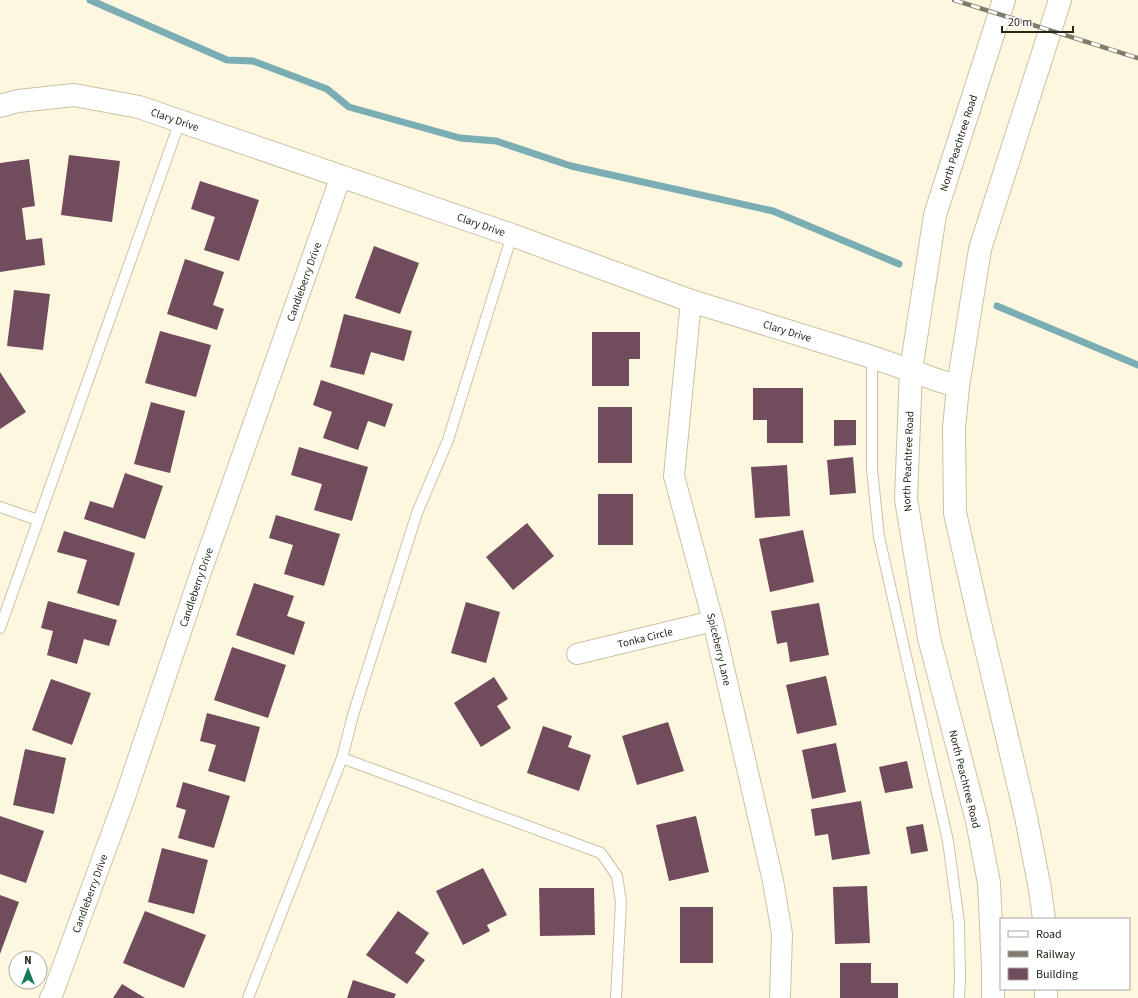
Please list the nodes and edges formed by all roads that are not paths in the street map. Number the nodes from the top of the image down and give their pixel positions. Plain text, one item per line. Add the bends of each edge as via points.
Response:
1 (1004, 0) edge
2 (1060, 0) edge
3 (0, 106) edge
4 (180, 121) junction
5 (341, 176) junction
6 (512, 235) junction
7 (691, 301) junction
8 (872, 357) junction
9 (911, 370) junction
10 (958, 386) junction
11 (0, 507) edge
12 (38, 520) junction
13 (712, 621) junction
14 (0, 628) edge
15 (577, 654) dead end
16 (342, 758) junction
17 (1044, 918) edge
18 (50, 998) edge
19 (248, 998) edge
20 (616, 998) edge
21 (780, 998) edge
22 (958, 998) edge
23 (993, 998) edge

1 - 9 main road, North Peachtree Road via 935,215
2 - 10 main road via 982,240
3 - 4 main road, Clary Drive via 18,101 74,95 139,107
4 - 5 main road, Clary Drive
4 - 12 lane
5 - 6 main road, Clary Drive
5 - 18 street, Candleberry Drive via 125,797
6 - 7 main road, Clary Drive
6 - 16 lane via 448,440 417,513
7 - 8 main road, Clary Drive
7 - 13 street, Spiceberry Lane via 674,476
8 - 9 main road, Clary Drive
8 - 22 lane via 872,469 879,537 948,841 959,922
9 - 10 main road, Clary Drive
9 - 23 main road, North Peachtree Road via 906,499 929,638 976,821 989,883
10 - 17 main road via 954,428 955,513 1026,817
11 - 12 lane
12 - 14 lane
13 - 15 street, Tonka Circle
13 - 21 street, Spiceberry Lane via 773,881 782,934
16 - 19 lane
16 - 20 lane via 602,853 617,876 621,902

